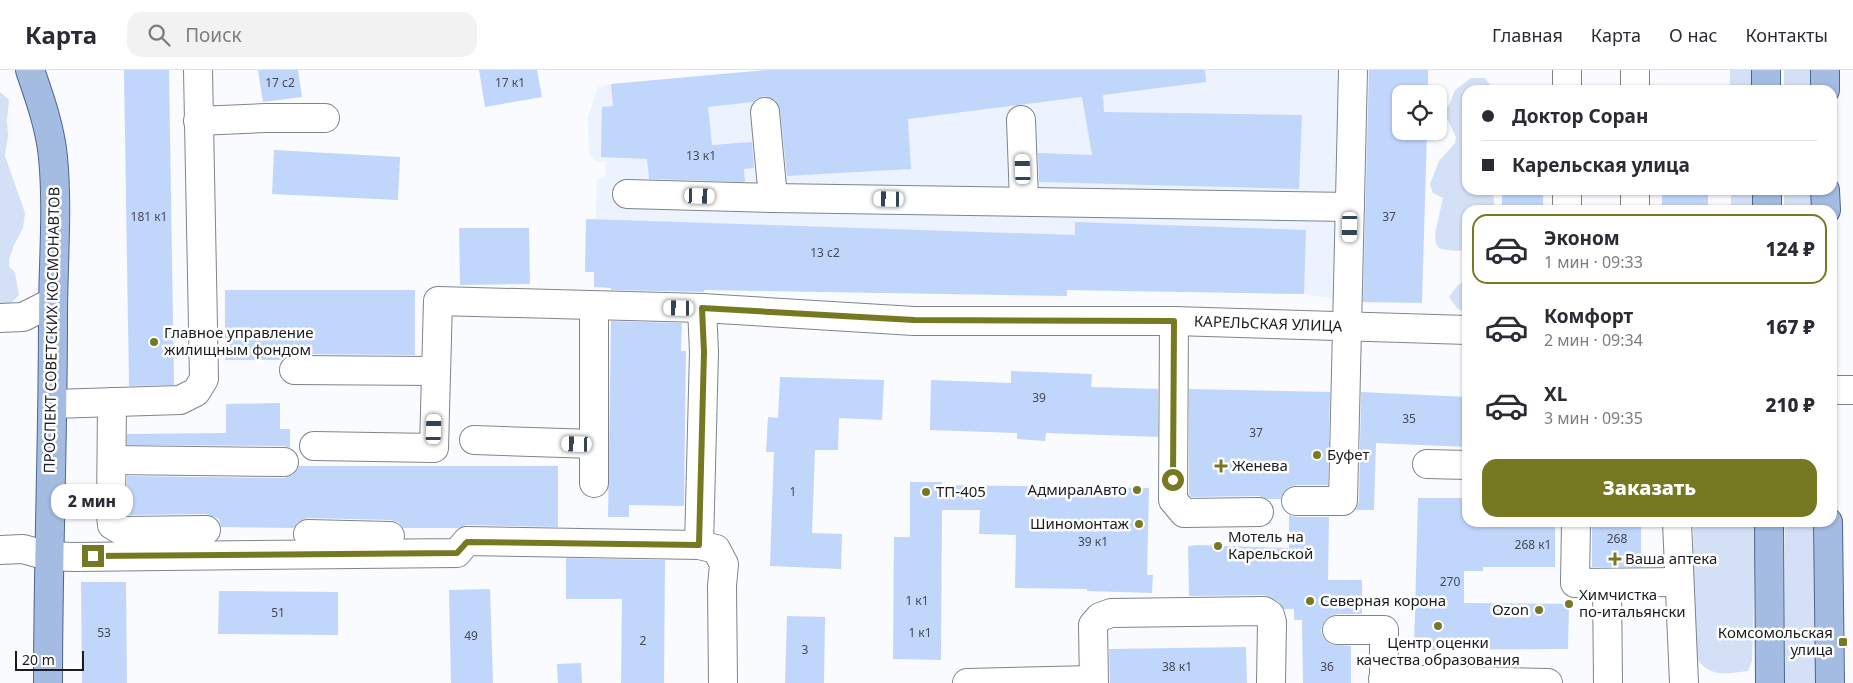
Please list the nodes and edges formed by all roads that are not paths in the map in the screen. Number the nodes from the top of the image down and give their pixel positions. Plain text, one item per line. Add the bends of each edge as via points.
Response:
1 (30, 70) edge
2 (198, 70) edge
3 (1354, 70) edge
4 (1567, 70) edge
5 (1635, 70) edge
6 (1766, 70) edge
7 (1824, 70) edge
8 (1567, 85) edge
9 (1635, 85) edge
10 (1766, 85) edge
11 (1825, 85) edge
12 (766, 112) dead end
13 (325, 118) dead end
14 (1021, 120) dead end
15 (198, 121) junction
16 (627, 194) dead end
17 (773, 198) junction
18 (1024, 201) junction
19 (1350, 207) junction
20 (53, 302) junction
21 (594, 306) junction
22 (690, 308) junction
23 (0, 318) edge
24 (1174, 321) junction
25 (1348, 326) junction
26 (1462, 330) edge
27 (294, 370) dead end
28 (436, 371) junction
29 (1837, 390) edge
30 (1853, 390) edge
31 (112, 402) junction
32 (53, 404) junction
33 (474, 440) dead end
34 (594, 444) junction
35 (314, 446) dead end
36 (112, 460) junction
37 (284, 462) dead end
38 (1428, 464) dead end
39 (1462, 465) edge
40 (594, 483) dead end
41 (1296, 502) dead end
42 (1259, 512) dead end
43 (1576, 527) edge
44 (1677, 527) edge
45 (1769, 527) edge
46 (1828, 527) edge
47 (206, 530) dead end
48 (308, 534) dead end
49 (707, 547) junction
50 (0, 550) edge
51 (440, 554) junction
52 (48, 556) junction
53 (1679, 582) junction
54 (1607, 583) junction
55 (1337, 630) dead end
56 (1094, 681) edge
57 (1384, 681) edge
58 (48, 683) edge
59 (722, 683) edge
60 (967, 683) edge
61 (1271, 683) edge
62 (1548, 683) edge
63 (1608, 683) edge
64 (1684, 683) edge
65 (1770, 683) edge
66 (1830, 683) edge

1 - 20 main road, ПРОСПЕКТ СОВЕТСКИХ КОСМОНАВТОВ via 46,117 53,157
2 - 15 street
3 - 19 street
4 - 8 street
5 - 9 street
6 - 10 main road
7 - 11 main road
12 - 17 street
13 - 15 street
14 - 18 street
15 - 31 street via 204,379 196,392 180,400
16 - 17 street
17 - 18 street
18 - 19 street
19 - 25 street
20 - 23 street via 23,316
20 - 32 main road, ПРОСПЕКТ СОВЕТСКИХ КОСМОНАВТОВ
21 - 22 street, КАРЕЛЬСКАЯ УЛИЦА
21 - 28 street, КАРЕЛЬСКАЯ УЛИЦА via 438,301
21 - 34 street
22 - 24 street, КАРЕЛЬСКАЯ УЛИЦА via 914,320
22 - 49 street via 704,352
24 - 25 street, КАРЕЛЬСКАЯ УЛИЦА
24 - 42 street via 1172,500 1184,513
25 - 26 street, КАРЕЛЬСКАЯ УЛИЦА
25 - 41 street via 1343,501
27 - 28 street
28 - 35 street via 434,448
29 - 30 street
31 - 32 street
31 - 36 street
32 - 52 main road, ПРОСПЕКТ СОВЕТСКИХ КОСМОНАВТОВ
33 - 34 street
34 - 40 street
36 - 37 street
36 - 47 street via 112,525 122,531
38 - 39 street
43 - 54 street via 1575,583
44 - 53 street
45 - 65 main road
46 - 66 main road
48 - 51 street via 429,536
49 - 51 street via 467,542 457,553
49 - 59 street via 724,564
50 - 52 street via 23,549
51 - 52 street
52 - 58 main road, ПРОСПЕКТ СОВЕТСКИХ КОСМОНАВТОВ
53 - 54 street
53 - 64 street
54 - 63 street
55 - 57 street via 1384,630
56 - 60 street
56 - 61 street via 1093,625 1100,617 1111,613 1264,611 1272,622
57 - 62 street

